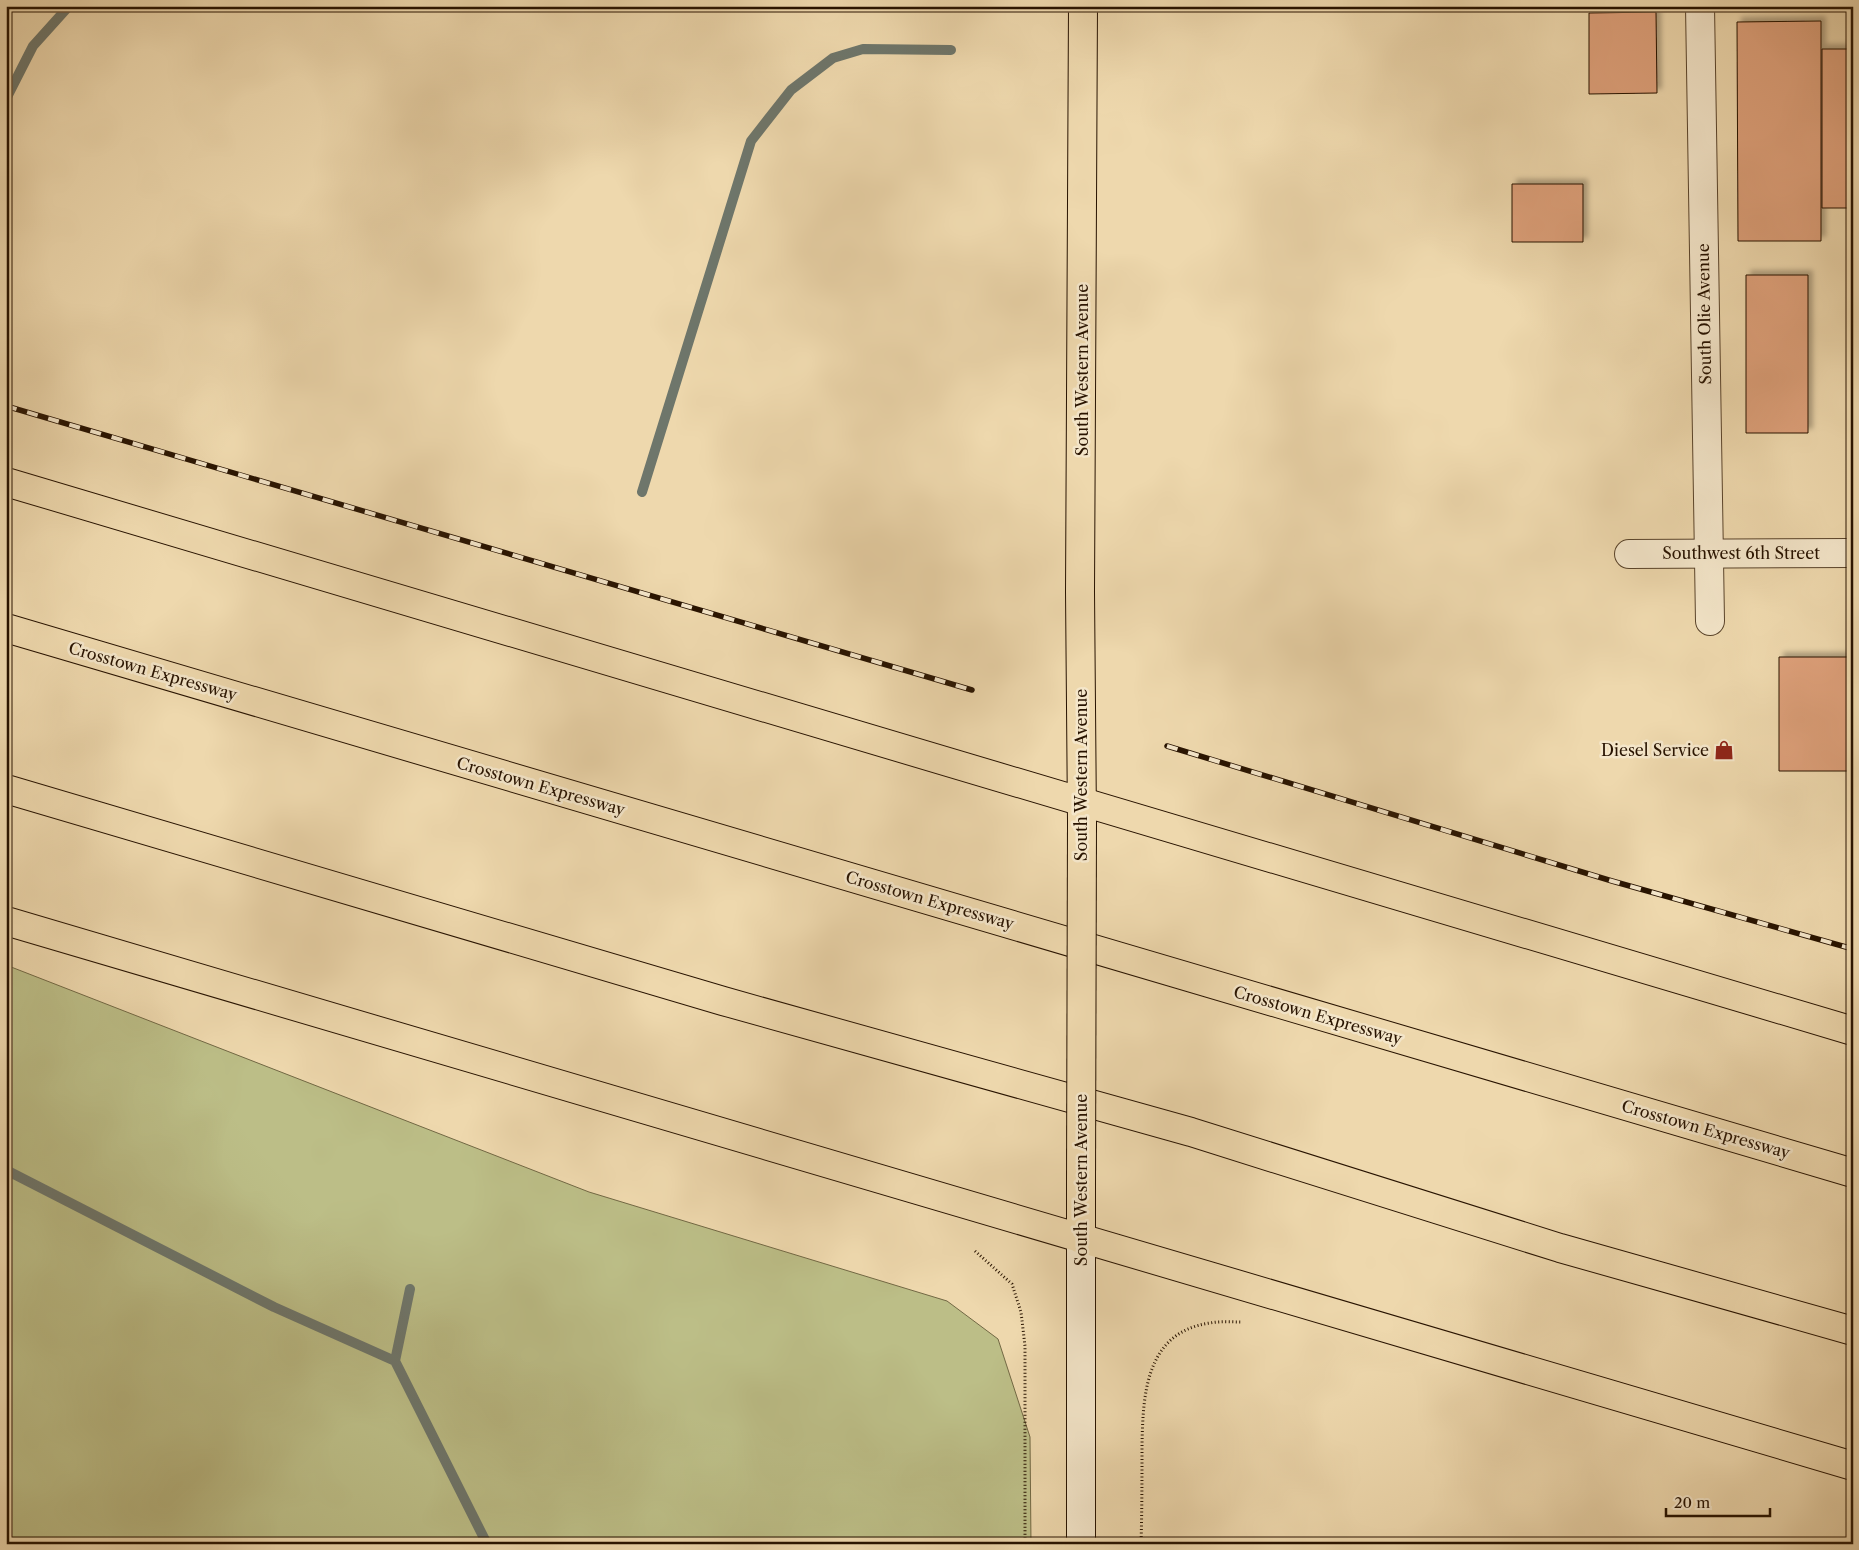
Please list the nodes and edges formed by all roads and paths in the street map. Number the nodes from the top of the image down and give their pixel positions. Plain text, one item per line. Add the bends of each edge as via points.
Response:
1 (1083, 6) edge
2 (1700, 6) edge
3 (6, 482) edge
4 (1853, 553) edge
5 (1629, 554) dead end
6 (1707, 554) junction
7 (1710, 621) dead end
8 (6, 628) edge
9 (6, 789) edge
10 (1082, 811) junction
11 (6, 921) edge
12 (1853, 1031) edge
13 (1853, 1173) edge
14 (1081, 1239) junction
15 (975, 1251) dead end
16 (1241, 1322) dead end
17 (1853, 1331) edge
18 (1853, 1466) edge
19 (1025, 1544) edge
20 (1081, 1544) edge
21 (1141, 1544) edge

1 - 10 main road, South Western Avenue
2 - 6 street, South Olie Avenue
3 - 10 main road
4 - 6 street, Southwest 6th Street
5 - 6 street, Southwest 6th Street
6 - 7 street, South Olie Avenue
8 - 13 main road, Crosstown Expressway
9 - 17 main road via 722,1001 1181,1129 1560,1248
10 - 12 main road
10 - 14 main road, South Western Avenue, bridge
11 - 14 main road
14 - 18 main road
14 - 20 street, South Western Avenue
15 - 19 path via 1012,1284 1021,1312 1025,1346
16 - 21 path via 1210,1323 1190,1328 1160,1351 1150,1369 1143,1401

